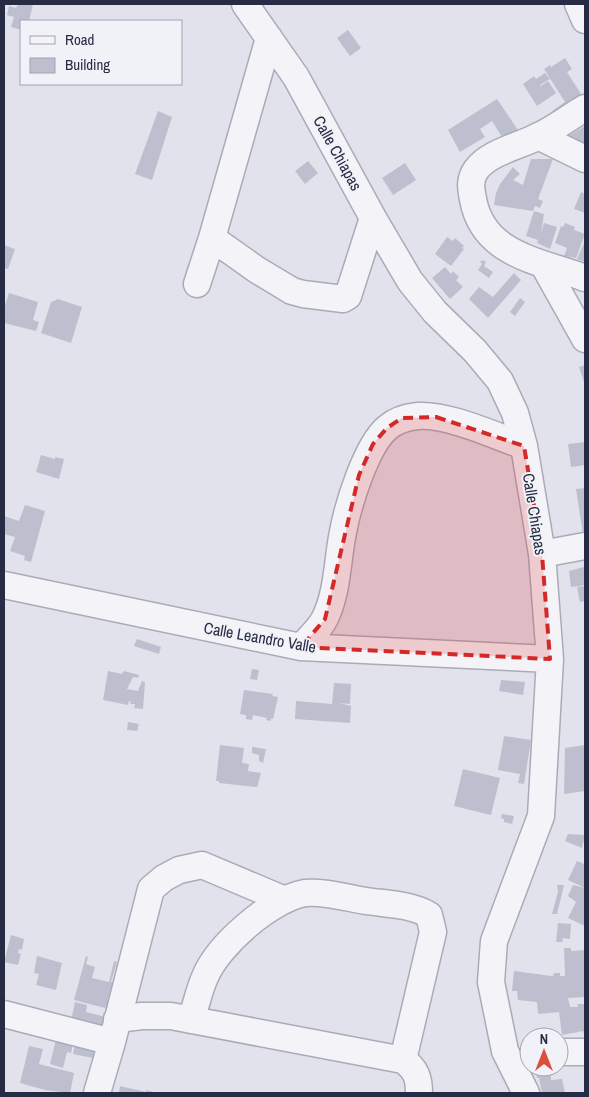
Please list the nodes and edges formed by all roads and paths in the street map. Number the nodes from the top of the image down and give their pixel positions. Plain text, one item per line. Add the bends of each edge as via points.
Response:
1 (245, 4) edge
2 (578, 4) edge
3 (585, 20) edge
4 (269, 38) junction
5 (585, 108) edge
6 (538, 136) junction
7 (585, 159) edge
8 (373, 218) junction
9 (212, 238) junction
10 (542, 264) junction
11 (585, 278) edge
12 (197, 284) dead end
13 (585, 339) edge
14 (524, 446) junction
15 (585, 546) edge
16 (542, 554) junction
17 (4, 585) edge
18 (301, 647) junction
19 (550, 660) junction
20 (285, 900) junction
21 (4, 1014) edge
22 (192, 1020) junction
23 (115, 1030) junction
24 (517, 1051) edge
25 (569, 1052) edge
26 (585, 1052) edge
27 (412, 1075) edge
28 (97, 1093) edge
29 (526, 1093) edge

1 - 4 street, Calle Chiapas
2 - 3 street
4 - 8 street, Calle Chiapas via 296,77
4 - 9 street
5 - 6 street
6 - 7 street
6 - 10 street via 491,158 476,170 470,184 479,221 489,235 517,255
8 - 9 street via 348,296 343,299 292,291
8 - 14 street, Calle Chiapas via 410,281 500,380 515,412
9 - 12 street
10 - 11 street
10 - 13 street
14 - 16 street, Calle Chiapas
14 - 18 street via 436,417 402,418 387,428 373,444 360,475 343,532 336,586 325,619
15 - 16 street
16 - 19 street, Calle Chiapas
17 - 18 street, Calle Leandro Valle
18 - 19 street, Calle Leandro Valle
19 - 24 street, Calle Chiapas via 542,816 494,940 491,982
20 - 22 street via 263,913 222,948 205,975
20 - 23 street via 202,865 179,870 164,878 151,889
20 - 27 street via 306,893 331,895 414,909 429,915 433,932
21 - 23 street
22 - 23 street via 142,1016
22 - 27 street
23 - 28 street
24 - 29 street, Calle Chiapas
25 - 26 street

